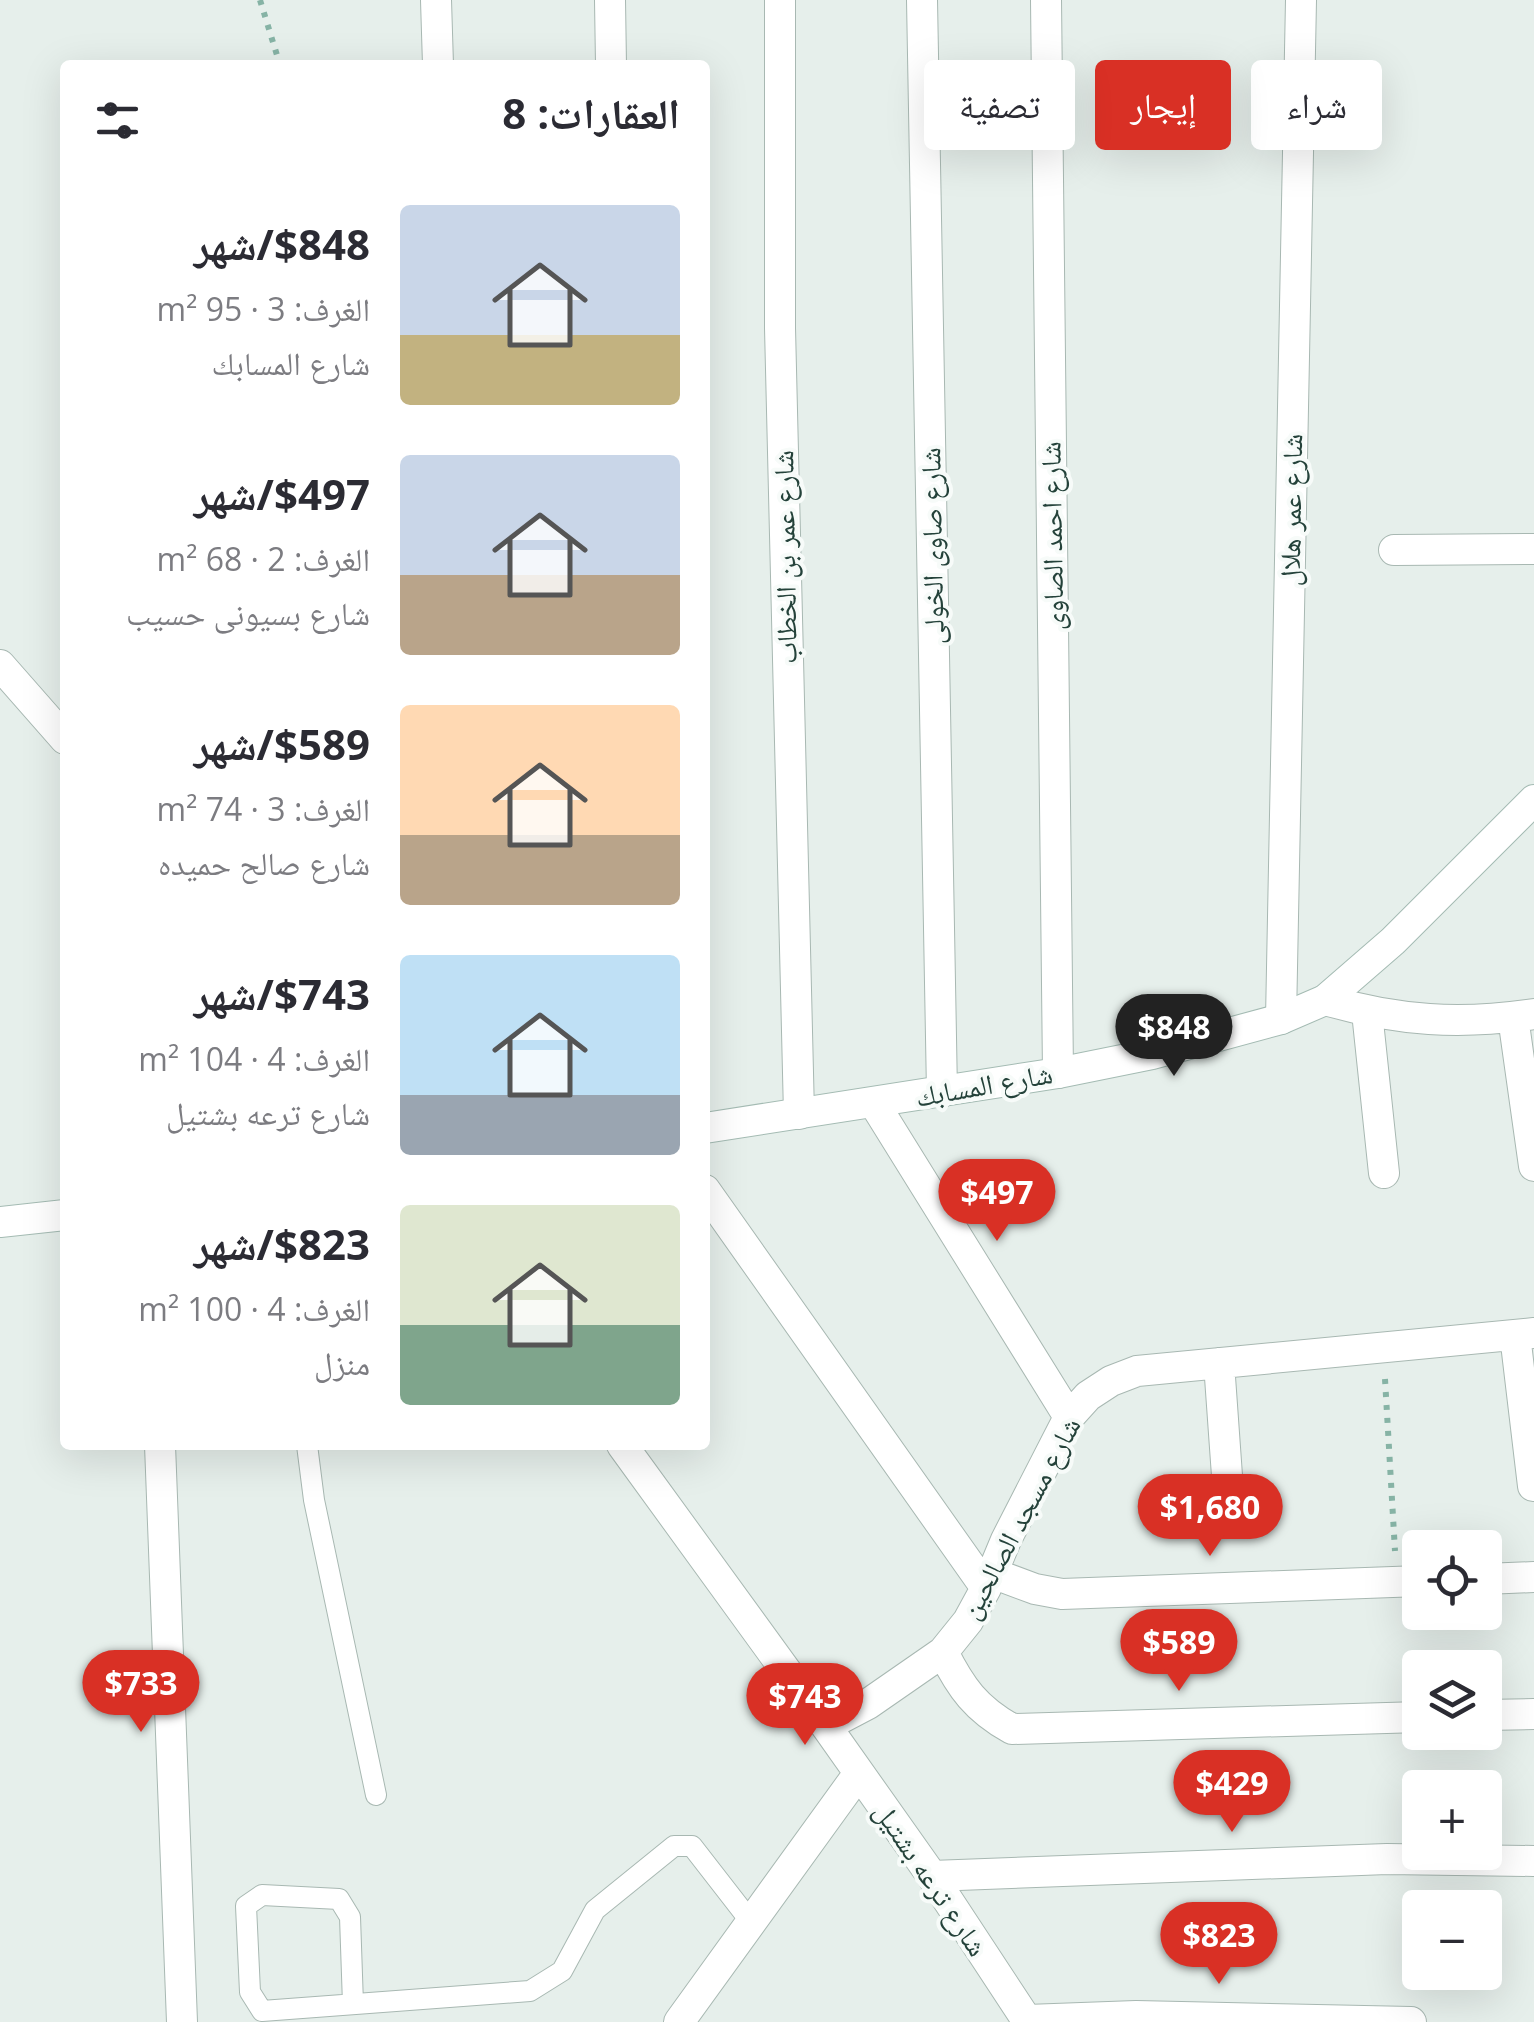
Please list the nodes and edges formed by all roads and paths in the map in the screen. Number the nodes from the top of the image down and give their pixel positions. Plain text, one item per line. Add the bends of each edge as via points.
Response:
1 (260, 0) edge
2 (436, 0) edge
3 (610, 0) edge
4 (780, 0) edge
5 (922, 0) edge
6 (1046, 0) edge
7 (1301, 0) edge
8 (278, 60) edge
9 (438, 60) edge
10 (610, 60) edge
11 (1394, 550) dead end
12 (1534, 550) edge
13 (0, 665) edge
14 (60, 733) edge
15 (1534, 800) edge
16 (1326, 1000) junction
17 (1367, 1012) junction
18 (1524, 1016) edge
19 (1281, 1019) junction
20 (1058, 1072) junction
21 (942, 1092) junction
22 (874, 1103) junction
23 (799, 1114) junction
24 (710, 1127) edge
25 (1534, 1166) edge
26 (1384, 1173) dead end
27 (710, 1197) edge
28 (60, 1216) edge
29 (0, 1222) edge
30 (1525, 1334) edge
31 (1383, 1348) junction
32 (1219, 1363) junction
33 (1069, 1417) junction
34 (160, 1450) edge
35 (308, 1450) edge
36 (626, 1450) edge
37 (1533, 1486) edge
38 (1229, 1504) dead end
39 (1402, 1530) edge
40 (1534, 1577) edge
41 (1502, 1578) edge
42 (989, 1581) junction
43 (1402, 1582) edge
44 (943, 1652) junction
45 (1534, 1714) edge
46 (1502, 1715) edge
47 (1402, 1718) edge
48 (826, 1726) junction
49 (859, 1773) junction
50 (376, 1795) dead end
51 (1534, 1861) edge
52 (932, 1876) junction
53 (751, 1922) junction
54 (354, 2004) junction
55 (1028, 2021) edge
56 (182, 2022) edge
57 (679, 2022) edge
58 (1411, 2022) edge

1 - 8 path
2 - 9 street
3 - 10 street
4 - 23 street, شارع عمر بن الخطاب via 780,328
5 - 21 street, شارع صاوى الخولى
6 - 20 street, شارع احمد الصاوى
7 - 19 street, شارع عمر هلال
11 - 12 street
13 - 14 street
15 - 16 street, شارع المسابك
16 - 17 street
16 - 19 street, شارع المسابك
17 - 18 street via 1448,1021
17 - 26 street
18 - 25 street
19 - 20 street, شارع المسابك
20 - 21 street, شارع المسابك
21 - 22 street, شارع المسابك
22 - 23 street, شارع المسابك
22 - 33 street
23 - 24 street, شارع المسابك
27 - 42 street
28 - 29 street
30 - 31 street, شارع مسجد الصالحين
30 - 37 street
31 - 32 street, شارع مسجد الصالحين
31 - 39 path
32 - 33 street, شارع مسجد الصالحين via 1136,1371 1088,1396
32 - 38 street
33 - 42 street, شارع مسجد الصالحين
34 - 56 street
35 - 50 lane
36 - 48 street, شارع ترعه بشتيل
40 - 41 street
42 - 43 street via 1062,1594
42 - 44 street, شارع مسجد الصالحين
44 - 47 street via 969,1696 1012,1729
44 - 48 street, شارع مسجد الصالحين
45 - 46 street
48 - 49 street, شارع ترعه بشتيل
49 - 52 street, شارع ترعه بشتيل
49 - 53 street
51 - 52 street via 1387,1859
52 - 55 street, شارع ترعه بشتيل
53 - 54 lane via 692,1846 674,1846 594,1910 562,1970 530,1991
53 - 57 street
54 - 54 lane via 262,2011 250,1992 246,1906 262,1896 339,1899 350,1917
55 - 58 street via 1136,2016

